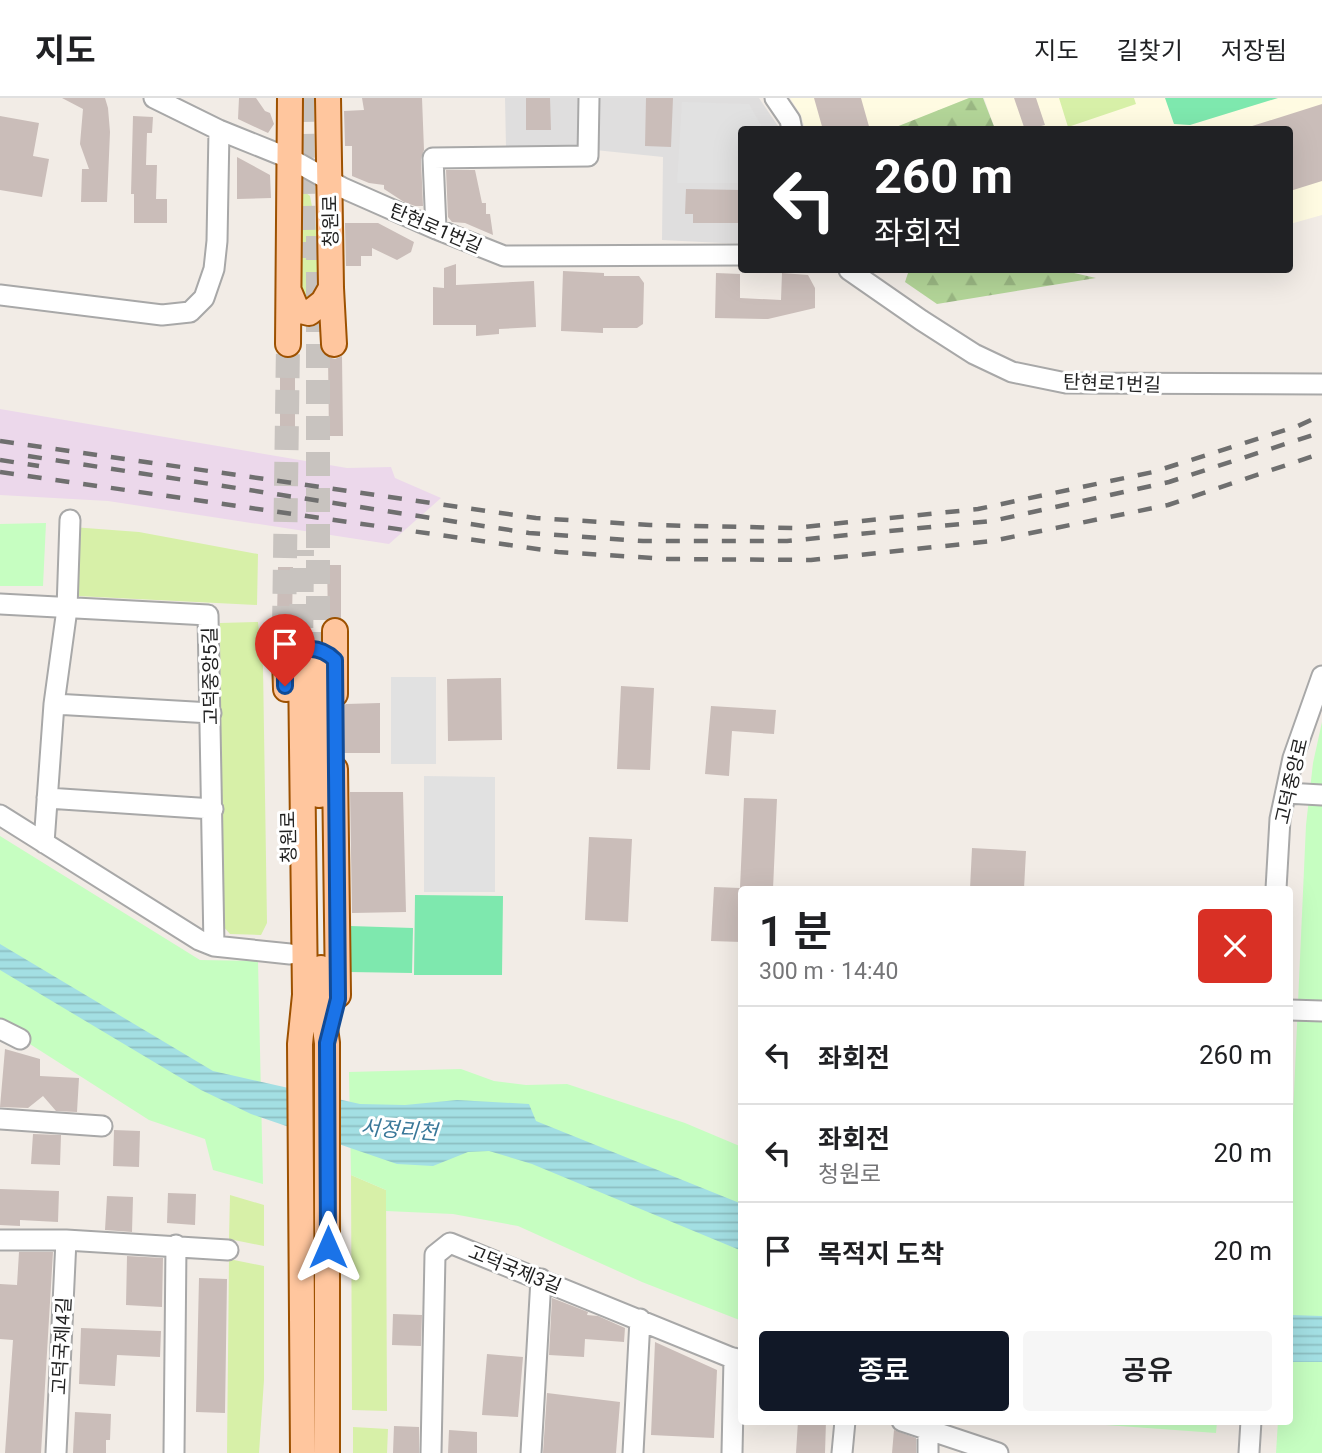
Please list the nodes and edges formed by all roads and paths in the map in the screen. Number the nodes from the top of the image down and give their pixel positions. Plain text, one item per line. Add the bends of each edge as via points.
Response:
1 (154, 98) edge
2 (290, 98) edge
3 (328, 98) edge
4 (589, 98) edge
5 (775, 98) edge
6 (791, 126) edge
7 (219, 130) junction
8 (291, 159) junction
9 (329, 180) junction
10 (436, 229) junction
11 (738, 255) edge
12 (853, 273) edge
13 (331, 288) junction
14 (289, 291) junction
15 (0, 295) edge
16 (288, 344) tunnel mouth
17 (334, 344) dead end
18 (1322, 384) edge
19 (70, 520) dead end
20 (0, 604) edge
21 (67, 609) junction
22 (284, 630) tunnel mouth
23 (335, 631) dead end
24 (310, 662) junction
25 (1322, 676) edge
26 (54, 704) junction
27 (211, 713) junction
28 (1286, 793) junction
29 (1322, 795) edge
30 (47, 798) junction
31 (213, 809) junction
32 (0, 815) edge
33 (44, 843) junction
34 (1276, 886) edge
35 (214, 946) junction
36 (290, 954) junction
37 (1293, 1010) edge
38 (1322, 1011) edge
39 (0, 1029) edge
40 (20, 1039) dead end
41 (300, 1044) junction
42 (0, 1119) edge
43 (102, 1126) dead end
44 (0, 1240) edge
45 (66, 1240) junction
46 (176, 1245) junction
47 (228, 1250) dead end
48 (541, 1279) junction
49 (640, 1319) junction
50 (738, 1360) edge
51 (845, 1425) edge
52 (914, 1425) edge
53 (1251, 1425) edge
54 (929, 1430) junction
55 (56, 1453) edge
56 (174, 1453) edge
57 (303, 1453) edge
58 (327, 1453) edge
59 (431, 1453) edge
60 (531, 1453) edge
61 (633, 1453) edge
62 (732, 1453) edge
63 (842, 1453) edge
64 (928, 1453) edge
65 (998, 1453) edge
66 (1250, 1453) edge

1 - 7 street, 탄현로1번길
2 - 8 main road, 청원로
3 - 9 main road, 청원로
4 - 10 street via 587,156 433,158
5 - 6 street
7 - 8 street, 탄현로1번길
7 - 15 street via 214,269 204,298 190,312 162,316
8 - 9 street, 탄현로1번길
8 - 14 main road, 청원로
9 - 10 street, 탄현로1번길
9 - 13 main road, 청원로
10 - 11 street, 탄현로1번길 via 504,256
12 - 18 street, 탄현로1번길 via 974,354 1012,372 1066,383
13 - 14 main road via 309,313 297,310
13 - 17 main road, 청원로
14 - 16 main road, 청원로
19 - 21 street
20 - 21 street, 고덕중앙5길
21 - 26 street
21 - 27 street, 고덕중앙5길 via 208,615
22 - 24 main road, 청원로
23 - 24 main road, 청원로
24 - 36 main road, 청원로
24 - 41 main road, 청원로 via 305,995
24 - 58 main road, 청원로 via 338,999 327,1043
25 - 28 street, 고덕중앙로 via 1293,758
26 - 27 street
26 - 30 street
27 - 31 street, 고덕중앙5길
28 - 29 street
28 - 34 street, 고덕중앙로
30 - 31 street
30 - 33 street
31 - 35 street, 고덕중앙5길
32 - 33 street
33 - 35 street
35 - 36 street
36 - 41 main road, 청원로
37 - 38 street
39 - 40 street
41 - 57 main road, 청원로
42 - 43 street
44 - 45 street
45 - 46 street
45 - 55 street, 고덕국제4길
46 - 47 street
46 - 56 street
48 - 49 street, 고덕국제3길
48 - 59 street, 고덕국제3길 via 450,1243 435,1255
48 - 60 street
49 - 50 street, 고덕국제3길
49 - 61 street
50 - 62 street
51 - 63 street
52 - 54 street
53 - 66 street
54 - 64 street
54 - 65 street

